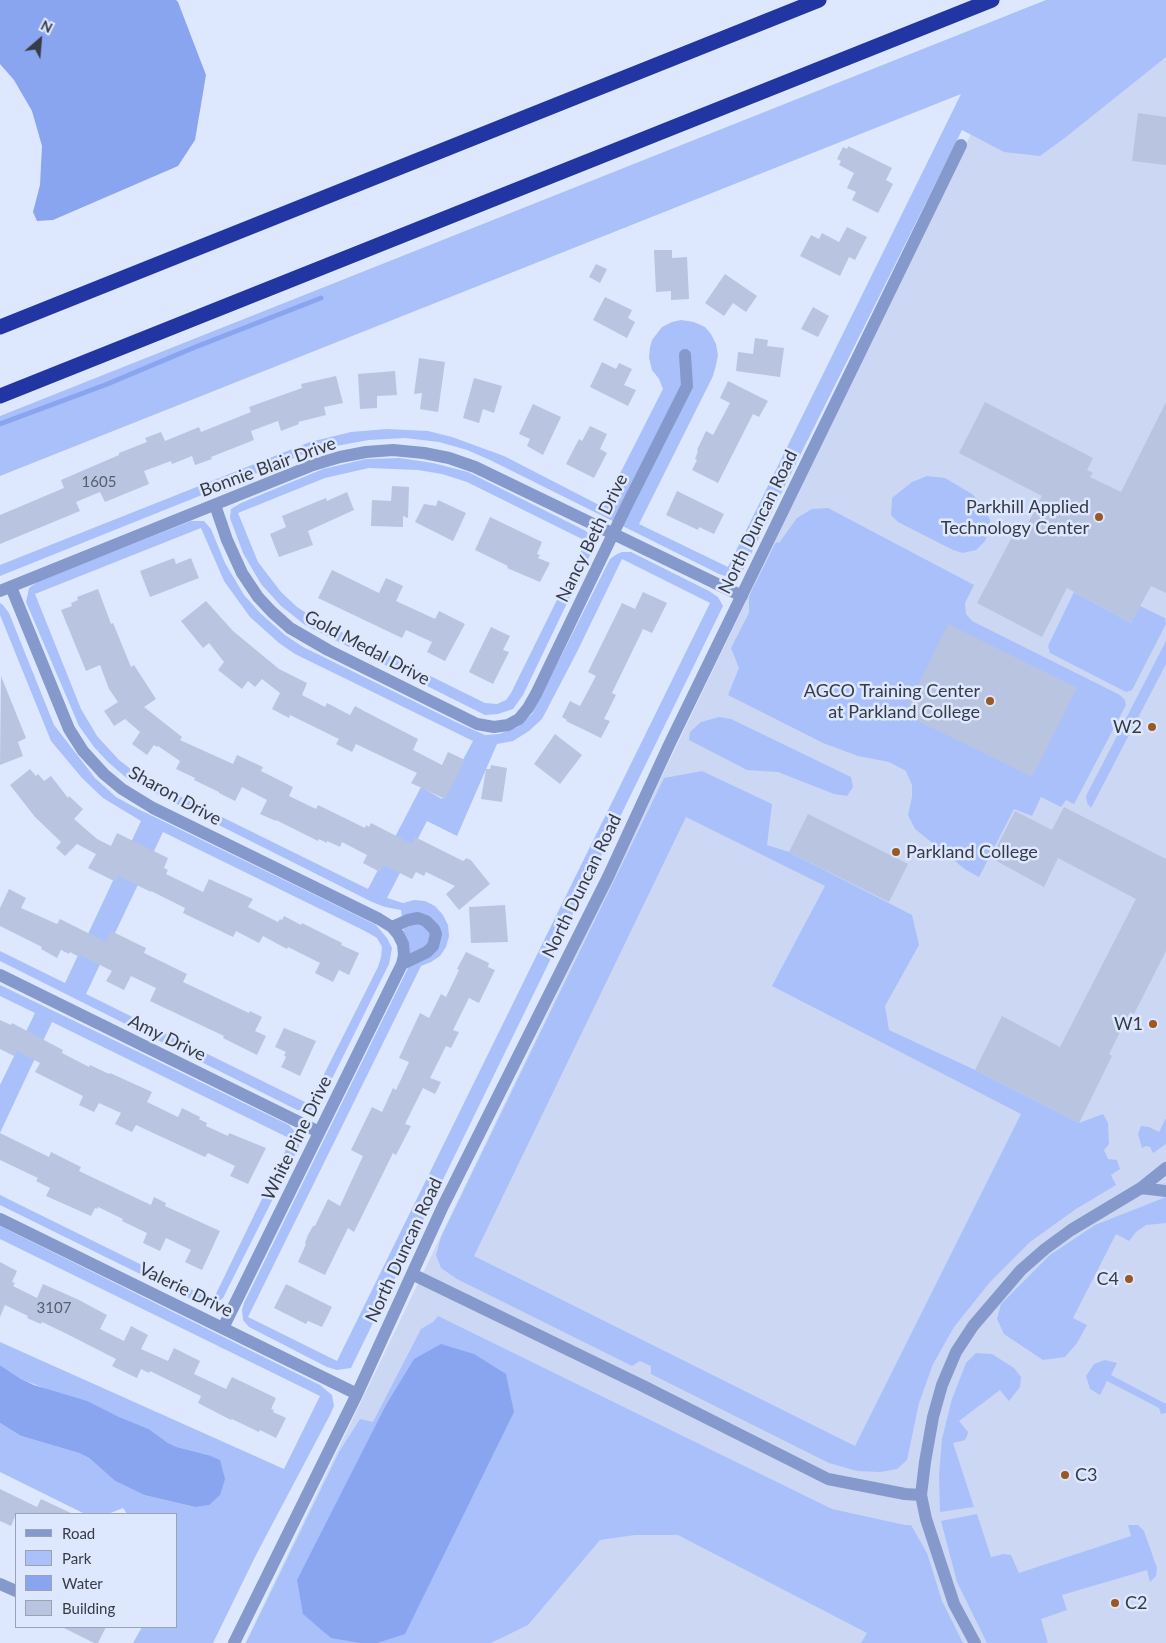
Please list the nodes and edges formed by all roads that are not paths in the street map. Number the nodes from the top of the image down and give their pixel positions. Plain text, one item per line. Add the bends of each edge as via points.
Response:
1 (818, 0) edge
2 (992, 0) edge
3 (961, 145) dead end
4 (0, 327) edge
5 (685, 355) dead end
6 (0, 396) edge
7 (215, 505) junction
8 (613, 534) junction
9 (6, 589) edge
10 (742, 596) junction
11 (508, 725) joint
12 (392, 927) junction
13 (403, 944) joint
14 (402, 964) junction
15 (0, 975) edge
16 (319, 1132) junction
17 (1166, 1168) edge
18 (1141, 1188) junction
19 (1166, 1191) edge
20 (0, 1219) edge
21 (412, 1274) junction
22 (223, 1328) junction
23 (357, 1394) junction
24 (921, 1495) junction
25 (0, 1584) edge
26 (15, 1592) edge
27 (234, 1643) edge
28 (975, 1643) edge

1 - 4 highway
2 - 6 highway
3 - 10 street, North Duncan Road
5 - 8 street, Nancy Beth Drive via 687,386
7 - 8 street, Bonnie Blair Drive via 328,460 392,450 449,458 475,467
7 - 9 street, Bonnie Blair Drive
7 - 11 street, Gold Medal Drive via 242,573 258,597 290,628 477,724
8 - 10 street, Bonnie Blair Drive
8 - 11 street, Nancy Beth Drive via 534,699 519,719
9 - 12 street, Sharon Drive via 69,729 104,774 148,805
10 - 21 street, North Duncan Road via 608,877 442,1206
12 - 13 street, Sharon Drive
12 - 14 street via 418,918 436,934 428,952
13 - 14 street, White Pine Drive
14 - 16 street, White Pine Drive
15 - 16 street, Amy Drive
16 - 22 street, White Pine Drive
17 - 18 street
18 - 19 street
18 - 24 street via 1045,1249 1021,1270 973,1326 956,1352 937,1401
20 - 22 street, Valerie Drive
21 - 23 street, North Duncan Road
21 - 24 street via 828,1479
22 - 23 street, Valerie Drive
23 - 27 street, North Duncan Road
24 - 28 street via 951,1595
25 - 26 street

